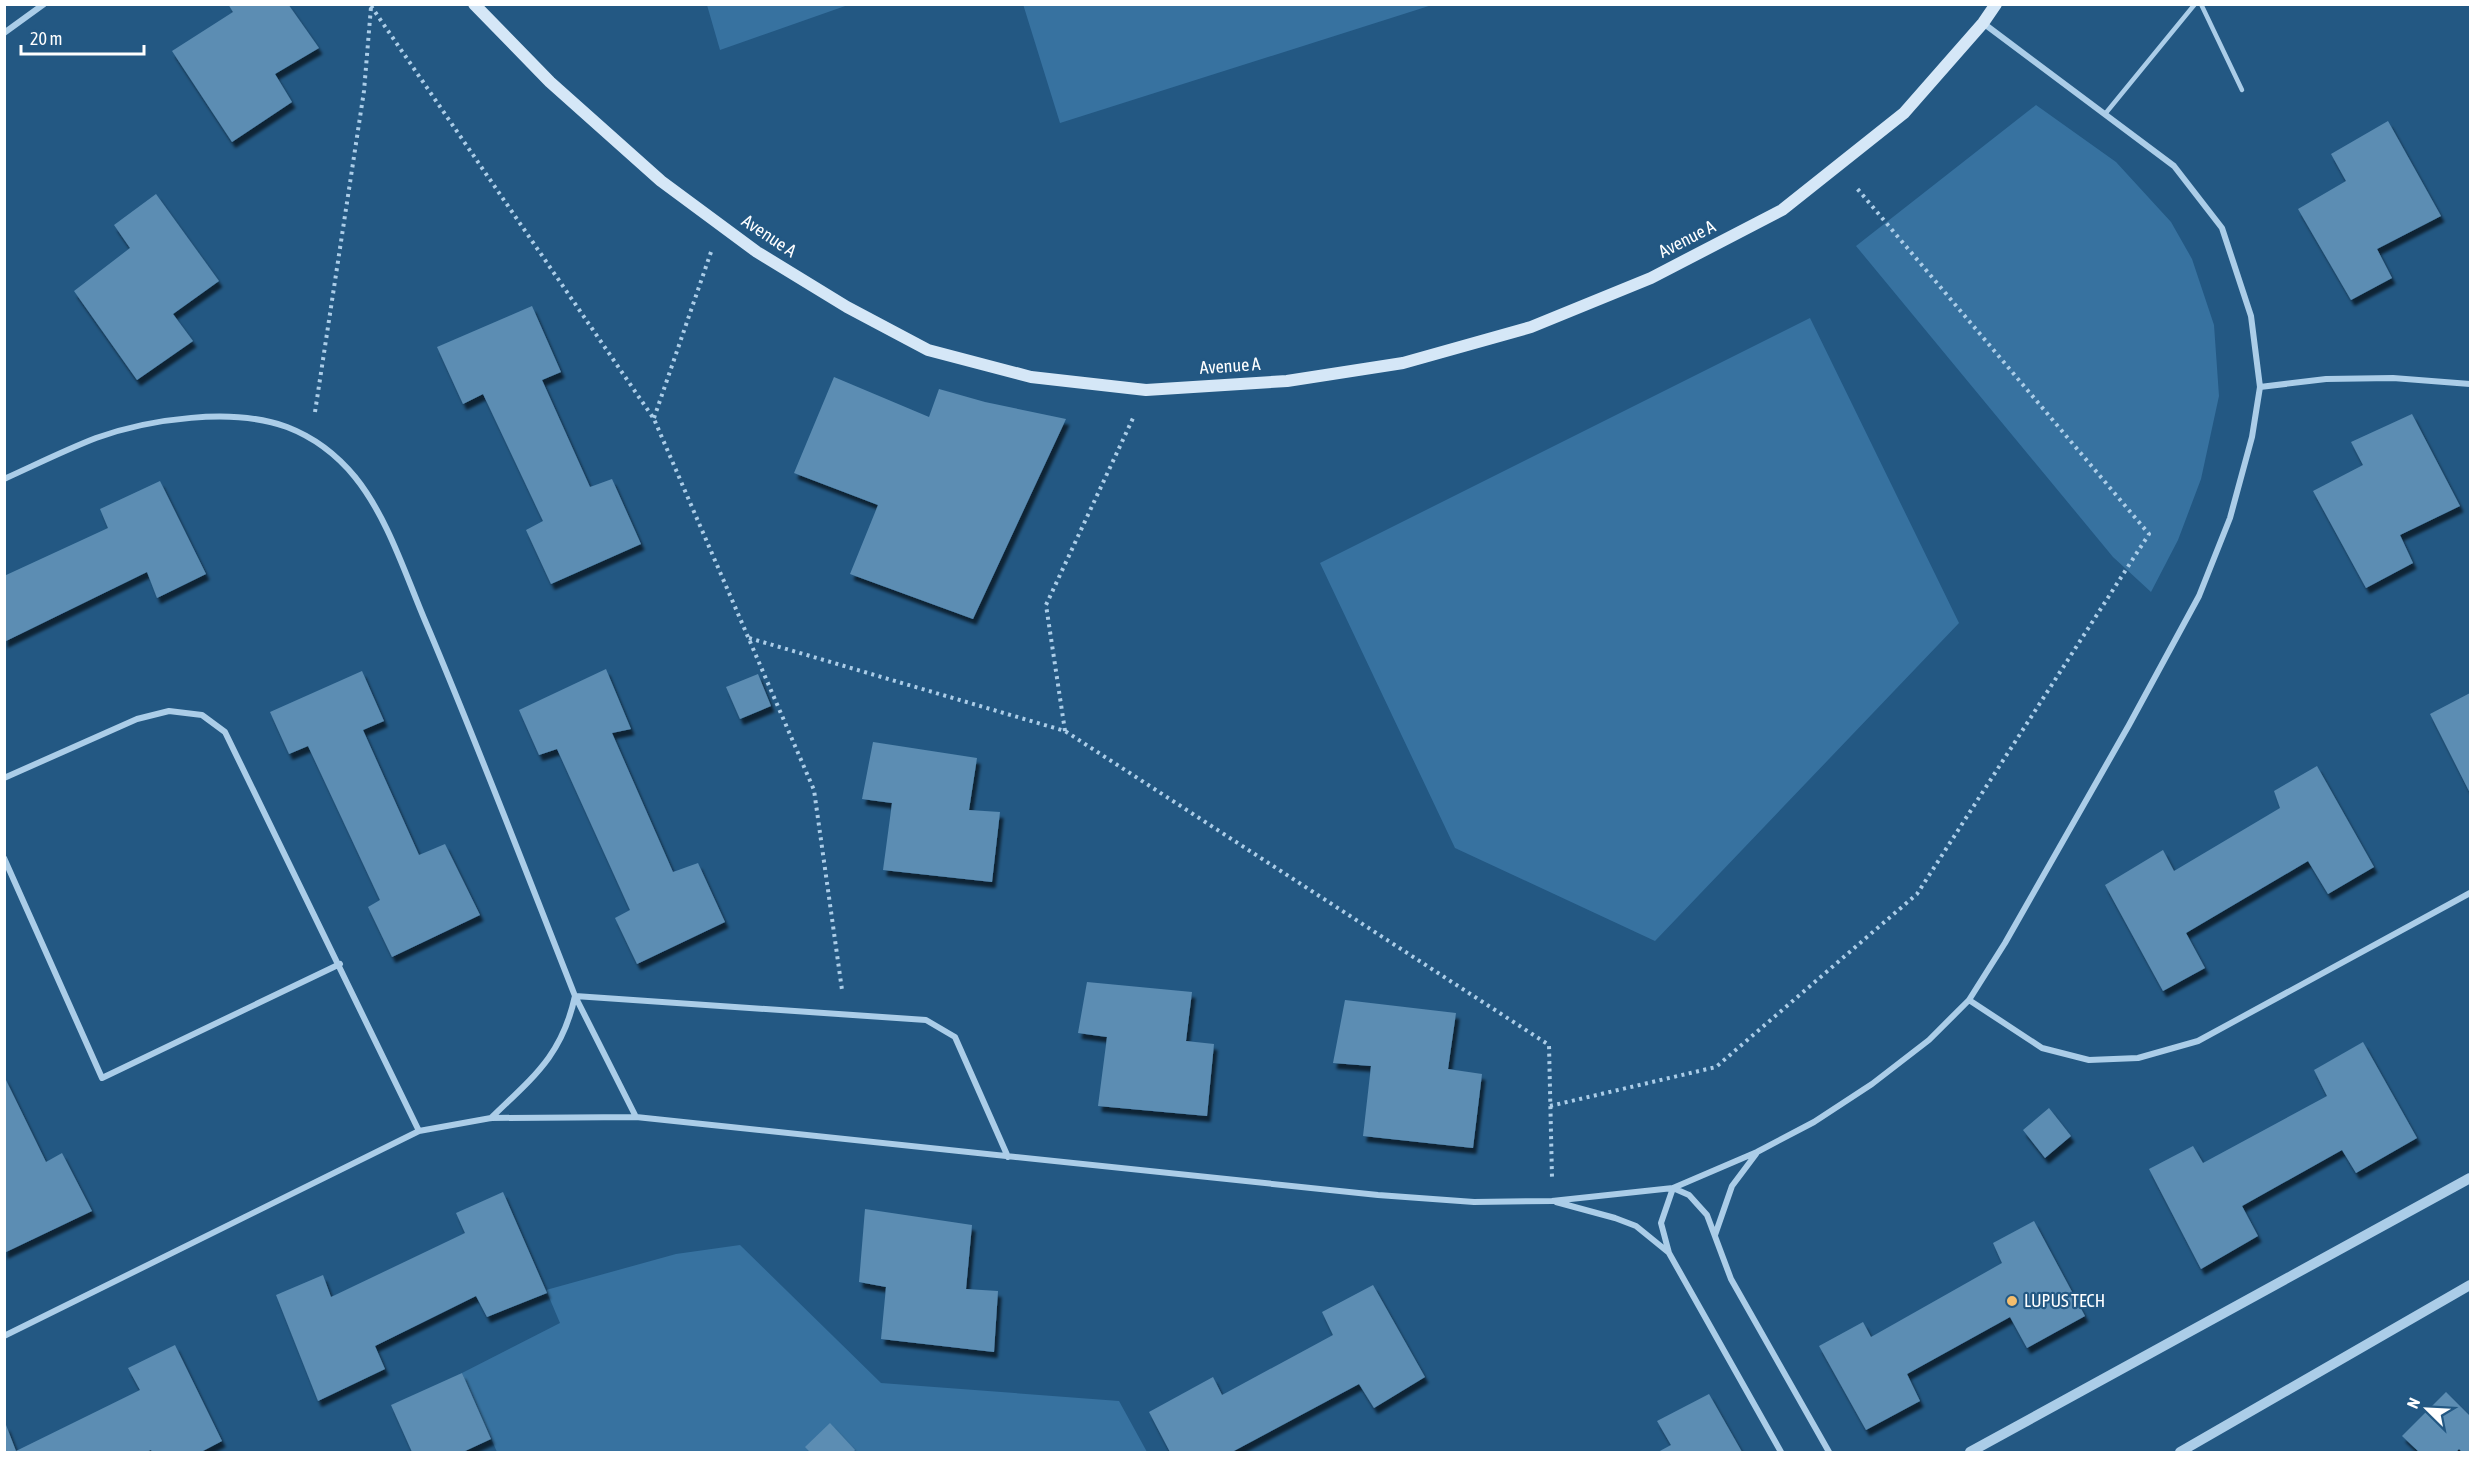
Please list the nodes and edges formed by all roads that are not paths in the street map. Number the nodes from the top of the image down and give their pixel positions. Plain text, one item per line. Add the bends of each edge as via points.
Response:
1 (44, 4) edge
2 (474, 4) edge
3 (1996, 4) edge
4 (2195, 4) edge
5 (2201, 4) edge
6 (1983, 23) junction
7 (4, 33) edge
8 (2242, 90) dead end
9 (2105, 114) junction
10 (2470, 384) edge
11 (2260, 387) junction
12 (4, 479) edge
13 (4, 778) edge
14 (4, 858) edge
15 (2470, 893) edge
16 (340, 964) junction
17 (575, 996) junction
18 (1969, 1000) junction
19 (636, 1117) junction
20 (491, 1118) junction
21 (420, 1131) junction
22 (1757, 1152) junction
23 (1008, 1157) junction
24 (2470, 1178) edge
25 (1674, 1188) junction
26 (1552, 1201) junction
27 (1715, 1236) junction
28 (1669, 1253) junction
29 (2470, 1285) edge
30 (4, 1336) edge
31 (1781, 1452) edge
32 (1829, 1452) edge
33 (1970, 1452) edge
34 (2180, 1452) edge

1 - 7 street
2 - 6 main road, Avenue A via 550,82 661,181 757,252 847,307 928,350 1031,376 1146,390 1287,381 1403,363 1531,327 1651,278 1782,210 1904,113
3 - 6 main road, Avenue A
4 - 9 lane
5 - 8 lane
6 - 9 street
9 - 11 street via 2174,166 2222,228 2251,316
10 - 11 street via 2392,378 2326,379
11 - 18 street via 2252,436 2230,518 2199,596 2011,933
12 - 17 street via 97,438 147,424 196,418 253,418 287,427 325,447 354,476 378,511 476,741
13 - 16 street via 137,719 169,711 202,715 225,732
14 - 16 street via 102,1078
15 - 18 street via 2198,1041 2138,1058 2089,1060 2042,1048
16 - 21 street
17 - 19 street
17 - 20 street via 569,1023 554,1052
17 - 23 street via 926,1020 954,1036
18 - 22 street via 1929,1040 1872,1084 1814,1122
19 - 20 street
19 - 23 street
20 - 21 street
21 - 30 street
22 - 25 street
22 - 27 street via 1732,1186
23 - 26 street via 1388,1196 1474,1202
24 - 33 street
25 - 26 street
25 - 27 street via 1689,1195 1707,1215
25 - 28 street via 1661,1223
26 - 28 street via 1636,1226
27 - 32 street via 1731,1279
28 - 31 street
29 - 34 street

